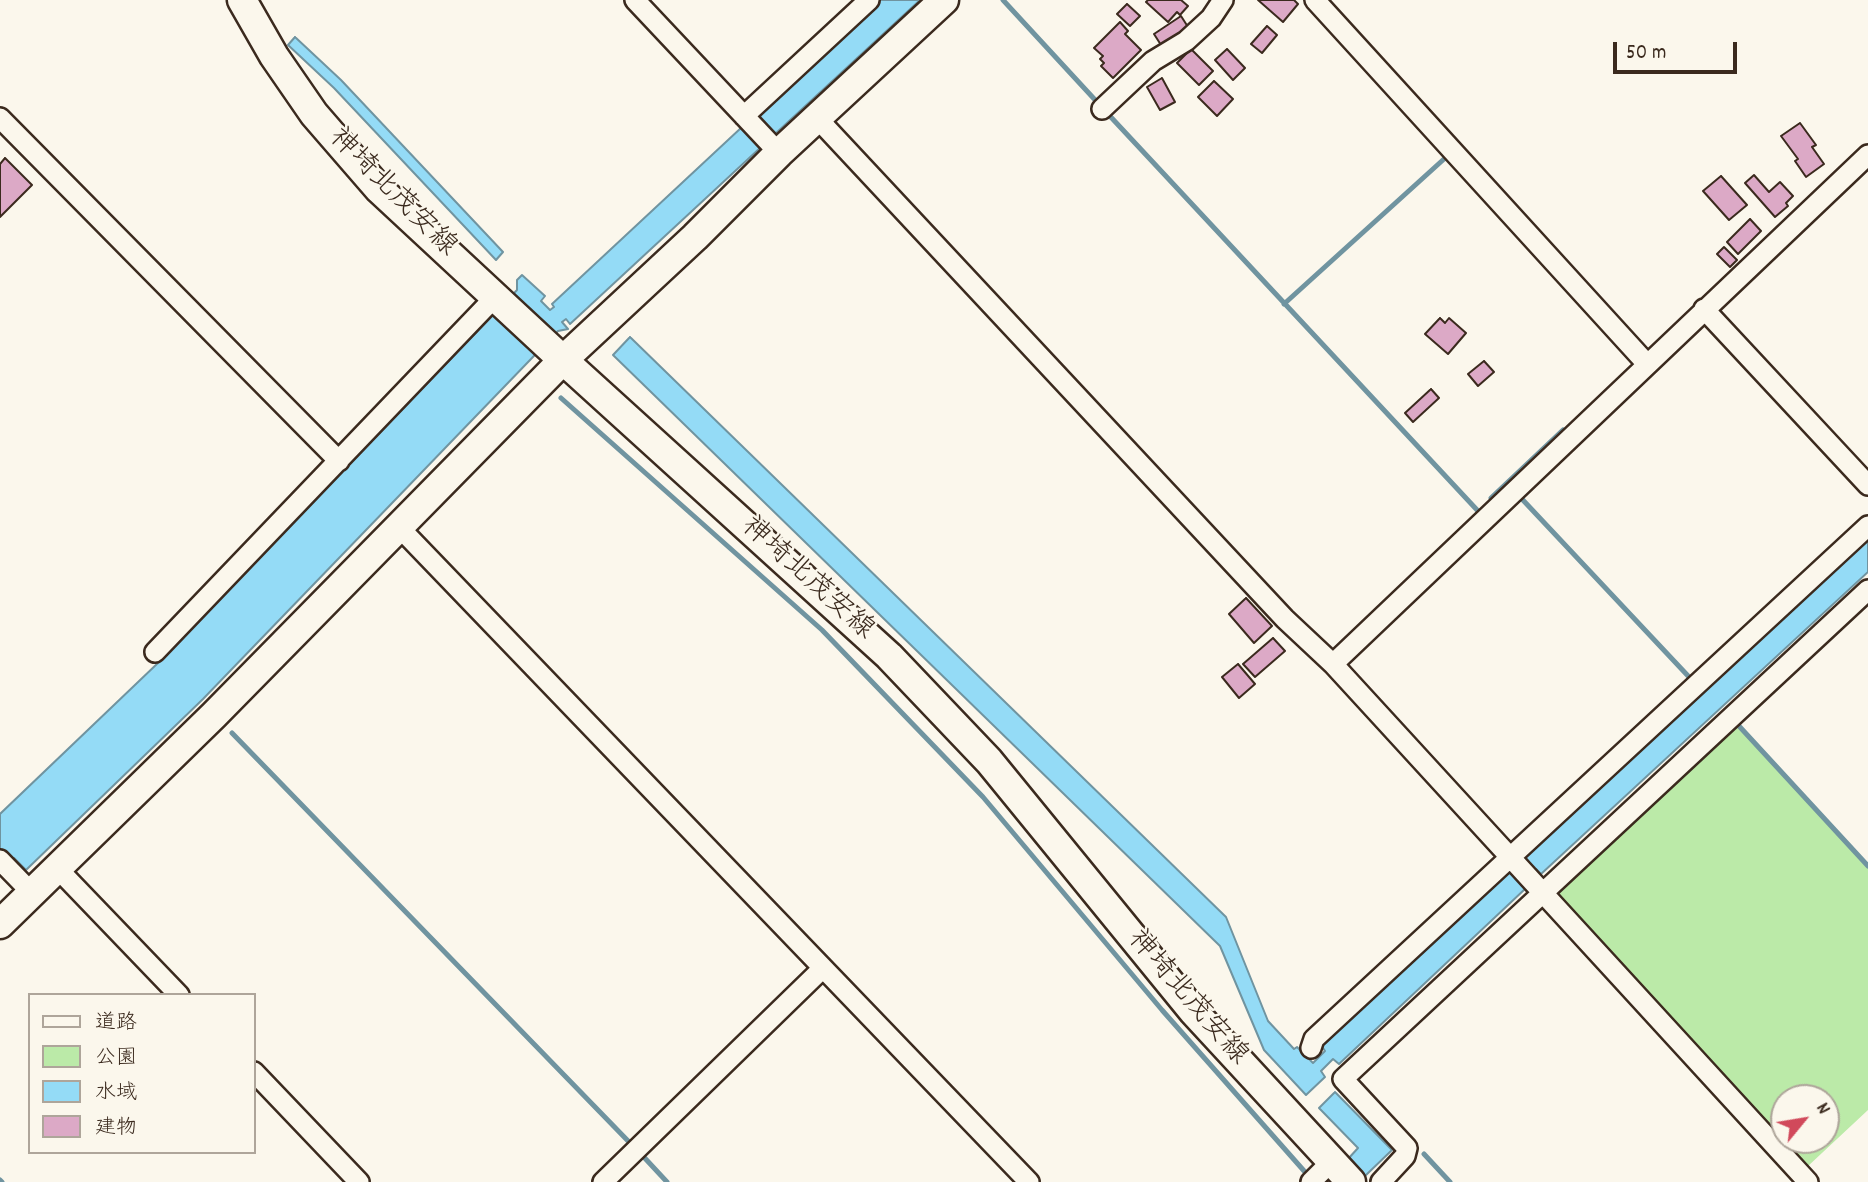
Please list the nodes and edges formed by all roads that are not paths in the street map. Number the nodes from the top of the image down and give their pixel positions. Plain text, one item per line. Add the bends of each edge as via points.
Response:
1 (635, 0) edge
2 (869, 0) edge
3 (944, 0) edge
4 (1223, 0) edge
5 (1315, 0) edge
6 (251, 4) edge
7 (1102, 109) dead end
8 (0, 118) edge
9 (817, 118) junction
10 (760, 133) junction
11 (1868, 155) edge
12 (496, 296) junction
13 (1704, 309) junction
14 (557, 355) junction
15 (1647, 364) junction
16 (339, 461) junction
17 (1868, 485) edge
18 (1868, 526) edge
19 (399, 527) junction
20 (1868, 590) edge
21 (155, 652) dead end
22 (1333, 664) junction
23 (4, 864) edge
24 (57, 868) junction
25 (1519, 868) junction
26 (32, 893) junction
27 (1543, 894) junction
28 (0, 923) edge
29 (823, 968) junction
30 (177, 993) edge
31 (1311, 1048) dead end
32 (256, 1074) edge
33 (1332, 1162) junction
34 (359, 1182) edge
35 (603, 1182) edge
36 (1029, 1182) edge
37 (1311, 1182) edge
38 (1351, 1182) edge
39 (1381, 1182) edge
40 (1808, 1182) edge

1 - 10 street
2 - 10 street
3 - 9 main road
4 - 7 street via 1186,41 1153,61
5 - 15 street
6 - 12 main road, 神埼北茂安線 via 274,56 314,114 379,188
8 - 16 street
9 - 10 main road
9 - 22 street via 1285,619
10 - 14 main road via 695,237
11 - 13 street
12 - 14 main road, 神埼北茂安線
12 - 16 street
13 - 15 street
13 - 17 street
14 - 19 main road
14 - 33 main road, 神埼北茂安線 via 889,656 989,761 1193,1011
15 - 22 street
16 - 21 street
18 - 25 street
19 - 24 main road
19 - 29 street
20 - 27 street
22 - 25 street
23 - 26 street
24 - 26 main road
24 - 30 street
25 - 27 street
25 - 31 street via 1314,1039
26 - 28 main road
27 - 39 street via 1343,1079 1407,1148
27 - 40 street
29 - 35 street
29 - 36 street
32 - 34 street
33 - 37 street
33 - 38 main road, 神埼北茂安線

